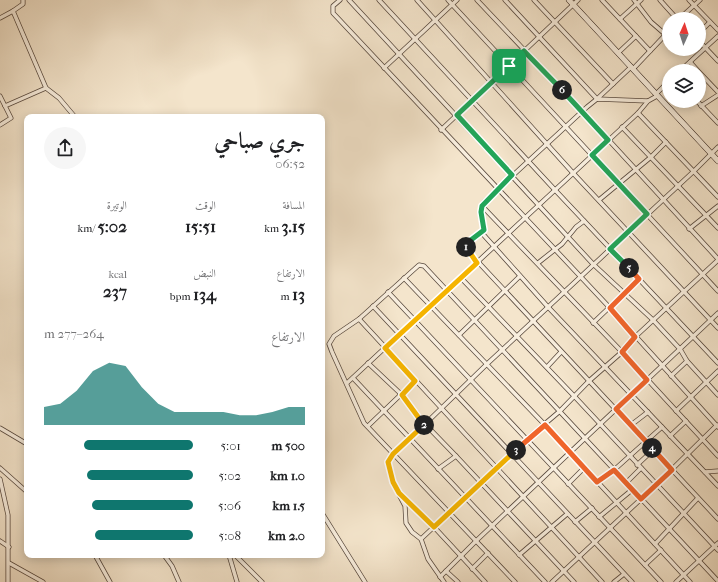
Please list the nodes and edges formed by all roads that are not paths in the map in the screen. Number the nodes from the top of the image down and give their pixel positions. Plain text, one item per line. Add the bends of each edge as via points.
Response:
1 (23, 0) edge
2 (340, 0) edge
3 (349, 0) edge
4 (379, 0) edge
5 (417, 0) edge
6 (448, 0) edge
7 (457, 0) edge
8 (477, 0) edge
9 (506, 0) edge
10 (534, 0) edge
11 (569, 0) edge
12 (578, 0) edge
13 (602, 0) edge
14 (634, 0) edge
15 (641, 0) edge
16 (660, 0) edge
17 (689, 0) edge
18 (700, 0) edge
19 (637, 3) junction
20 (452, 4) junction
21 (573, 5) junction
22 (694, 5) junction
23 (13, 11) junction
24 (671, 12) edge
25 (686, 12) edge
26 (0, 18) edge
27 (620, 18) junction
28 (436, 20) junction
29 (555, 22) junction
30 (710, 22) junction
31 (706, 26) edge
32 (718, 30) edge
33 (662, 32) edge
34 (636, 36) junction
35 (718, 36) edge
36 (539, 37) junction
37 (415, 39) junction
38 (662, 39) edge
39 (706, 47) edge
40 (706, 49) edge
41 (524, 51) junction
42 (650, 51) junction
43 (618, 53) junction
44 (400, 54) junction
45 (696, 56) edge
46 (718, 61) edge
47 (690, 62) edge
48 (509, 66) junction
49 (384, 68) junction
50 (632, 68) junction
51 (706, 79) edge
52 (491, 82) junction
53 (612, 84) junction
54 (46, 88) junction
55 (662, 89) edge
56 (718, 93) edge
57 (656, 95) junction
58 (0, 96) edge
59 (597, 99) junction
60 (472, 101) junction
61 (648, 101) junction
62 (706, 103) edge
63 (5, 106) junction
64 (704, 108) edge
65 (582, 111) junction
66 (638, 112) junction
67 (72, 114) edge
68 (457, 115) junction
69 (718, 123) edge
70 (0, 125) edge
71 (566, 126) junction
72 (622, 127) junction
73 (441, 130) junction
74 (608, 140) junction
75 (666, 142) junction
76 (548, 144) junction
77 (718, 147) edge
78 (711, 153) junction
79 (592, 155) junction
80 (651, 157) junction
81 (528, 161) junction
82 (718, 161) edge
83 (635, 170) junction
84 (694, 171) junction
85 (573, 173) junction
86 (512, 175) junction
87 (618, 183) junction
88 (679, 185) junction
89 (497, 189) junction
90 (555, 190) junction
91 (718, 197) edge
92 (662, 199) junction
93 (599, 200) junction
94 (539, 204) junction
95 (482, 206) junction
96 (718, 206) edge
97 (647, 214) junction
98 (706, 216) junction
99 (524, 218) junction
100 (584, 221) junction
101 (718, 228) edge
102 (689, 229) junction
103 (481, 232) junction
104 (628, 232) junction
105 (509, 233) junction
106 (568, 237) junction
107 (493, 247) junction
108 (554, 249) junction
109 (610, 249) junction
110 (718, 260) edge
111 (477, 263) junction
112 (538, 263) junction
113 (593, 264) junction
114 (703, 274) junction
115 (520, 276) junction
116 (580, 277) junction
117 (404, 278) junction
118 (461, 278) junction
119 (639, 279) junction
120 (447, 291) junction
121 (504, 291) junction
122 (684, 291) junction
123 (718, 291) edge
124 (388, 292) junction
125 (564, 292) junction
126 (625, 294) junction
127 (431, 305) junction
128 (373, 306) junction
129 (489, 307) junction
130 (548, 307) junction
131 (610, 308) junction
132 (666, 308) junction
133 (718, 313) edge
134 (359, 319) junction
135 (415, 320) junction
136 (475, 320) junction
137 (653, 320) junction
138 (711, 320) junction
139 (532, 321) junction
140 (593, 323) junction
141 (718, 328) edge
142 (400, 334) junction
143 (459, 335) junction
144 (517, 336) junction
145 (635, 337) junction
146 (693, 337) junction
147 (385, 348) junction
148 (503, 349) junction
149 (680, 349) junction
150 (562, 352) junction
151 (622, 352) junction
152 (687, 361) junction
153 (718, 363) edge
154 (368, 364) junction
155 (487, 364) junction
156 (662, 366) junction
157 (547, 367) junction
158 (606, 367) junction
159 (718, 371) edge
160 (671, 376) junction
161 (353, 378) junction
162 (471, 380) junction
163 (647, 380) junction
164 (415, 381) junction
165 (589, 381) junction
166 (706, 382) junction
167 (347, 383) junction
168 (457, 394) junction
169 (402, 395) junction
170 (632, 395) junction
171 (718, 395) edge
172 (576, 397) junction
173 (692, 397) junction
174 (441, 409) junction
175 (616, 409) junction
176 (384, 411) junction
177 (560, 411) junction
178 (676, 411) junction
179 (648, 412) junction
180 (686, 421) junction
181 (424, 424) junction
182 (600, 424) junction
183 (545, 425) junction
184 (631, 425) junction
185 (718, 425) edge
186 (368, 426) junction
187 (662, 427) junction
188 (0, 428) edge
189 (670, 436) junction
190 (410, 438) junction
191 (585, 438) junction
192 (527, 439) junction
193 (703, 439) junction
194 (24, 442) edge
195 (646, 442) junction
196 (653, 450) junction
197 (570, 453) junction
198 (393, 454) junction
199 (511, 454) junction
200 (687, 454) junction
201 (456, 456) junction
202 (629, 456) junction
203 (718, 456) edge
204 (637, 465) junction
205 (555, 467) junction
206 (0, 468) edge
207 (438, 468) junction
208 (496, 468) junction
209 (584, 468) junction
210 (641, 468) junction
211 (614, 470) junction
212 (672, 470) junction
213 (718, 471) edge
214 (705, 472) junction
215 (0, 479) edge
216 (538, 482) junction
217 (597, 482) junction
218 (480, 483) junction
219 (626, 483) junction
220 (568, 484) junction
221 (656, 485) junction
222 (718, 486) edge
223 (24, 489) edge
224 (633, 489) junction
225 (465, 497) junction
226 (523, 497) junction
227 (698, 498) junction
228 (403, 499) junction
229 (641, 499) junction
230 (617, 503) junction
231 (592, 508) junction
232 (450, 512) junction
233 (507, 512) junction
234 (626, 513) junction
235 (567, 514) junction
236 (684, 514) junction
237 (599, 517) junction
238 (325, 518) edge
239 (718, 519) edge
240 (575, 522) junction
241 (492, 526) junction
242 (434, 527) junction
243 (551, 527) junction
244 (610, 528) junction
245 (670, 529) junction
246 (421, 540) junction
247 (477, 540) junction
248 (535, 541) junction
249 (0, 542) edge
250 (594, 543) junction
251 (655, 544) junction
252 (717, 546) edge
253 (9, 547) junction
254 (661, 550) junction
255 (488, 553) junction
256 (519, 555) junction
257 (461, 556) junction
258 (579, 557) junction
259 (97, 558) edge
260 (166, 558) edge
261 (230, 558) edge
262 (238, 558) edge
263 (698, 560) junction
264 (9, 563) junction
265 (645, 565) junction
266 (472, 569) junction
267 (446, 571) junction
268 (564, 572) junction
269 (624, 574) junction
270 (683, 575) junction
271 (440, 577) junction
272 (718, 581) edge
273 (8, 582) edge
274 (43, 582) edge
275 (110, 582) edge
276 (179, 582) edge
277 (236, 582) edge
278 (262, 582) edge
279 (365, 582) edge
280 (444, 582) edge
281 (458, 582) edge
282 (485, 582) edge
283 (515, 582) edge
284 (545, 582) edge
285 (552, 582) edge
286 (574, 582) edge
287 (602, 582) edge
288 (614, 582) edge
289 (632, 582) edge
290 (661, 582) edge
291 (676, 582) edge
292 (690, 582) edge

1 - 23 street via 23,4
2 - 49 street via 333,6 333,13
3 - 44 street
4 - 37 street
5 - 28 street
6 - 20 street
7 - 20 street
8 - 41 street
9 - 36 street
10 - 29 street
11 - 21 street
12 - 21 street
13 - 27 street
14 - 19 street
15 - 19 street
16 - 24 street
17 - 22 street
18 - 22 street
19 - 27 street
19 - 33 street
20 - 28 street
20 - 48 street
21 - 29 street
21 - 43 street
22 - 25 street
22 - 30 street
23 - 26 street
23 - 54 street
27 - 34 street
28 - 37 street
28 - 52 street
29 - 36 street
29 - 53 street
30 - 31 street
30 - 32 street
34 - 42 street
34 - 43 street
35 - 39 street
36 - 41 street
36 - 59 street
37 - 44 street
37 - 60 street
38 - 42 street
40 - 46 street
41 - 48 street
41 - 65 street
42 - 50 street
43 - 50 street
44 - 49 street
44 - 68 street
45 - 47 street
48 - 52 street
48 - 71 street
49 - 73 street
50 - 53 street
50 - 57 street
51 - 56 street
52 - 60 street
52 - 76 street
53 - 59 street
54 - 63 street
54 - 67 street
55 - 57 street
56 - 62 street
57 - 61 street
57 - 78 street
58 - 63 street
59 - 61 street
59 - 65 street
60 - 68 street
60 - 81 street
61 - 66 street
63 - 70 street via 11,118
64 - 69 street
65 - 71 street
65 - 74 street
66 - 72 street
66 - 75 street
68 - 73 street
68 - 86 street
71 - 76 street
71 - 79 street
72 - 74 street
72 - 80 street
73 - 89 street
74 - 79 street
74 - 83 street
75 - 80 street
75 - 84 street
76 - 81 street
76 - 85 street
77 - 78 street
78 - 82 street
78 - 84 street
79 - 85 street
79 - 87 street
80 - 83 street
80 - 88 street
81 - 86 street
81 - 90 street
83 - 87 street
83 - 92 street
84 - 88 street
84 - 91 street
85 - 90 street
85 - 93 street
86 - 89 street
86 - 94 street
87 - 93 street
87 - 97 street
88 - 92 street
88 - 98 street
89 - 95 street
89 - 99 street
90 - 94 street
90 - 100 street
92 - 97 street
92 - 102 street
93 - 104 street
94 - 99 street
94 - 106 street
95 - 103 street via 484,229
95 - 105 street
96 - 98 street
97 - 104 street
97 - 114 street
98 - 101 street
98 - 102 street
99 - 105 street
99 - 108 street
100 - 106 street
100 - 109 street
102 - 110 street
103 - 107 street
103 - 111 street via 466,246
104 - 109 street
104 - 122 street
105 - 107 street
105 - 112 street
106 - 108 street
106 - 113 street
107 - 111 street
107 - 115 street
108 - 112 street
108 - 116 street
109 - 113 street
109 - 119 street
110 - 114 street
111 - 118 street
111 - 121 street
112 - 125 street
113 - 116 street
113 - 126 street
114 - 122 street
114 - 123 street
115 - 121 street
115 - 130 street
116 - 125 street
116 - 131 street
117 - 120 street via 418,265 422,265
117 - 124 street
117 - 127 street
118 - 120 street
118 - 129 street
119 - 126 street
119 - 132 street
120 - 127 street
120 - 136 street
121 - 129 street
121 - 139 street
122 - 132 street
122 - 138 street
124 - 128 street
124 - 135 street
125 - 130 street
125 - 140 street
126 - 131 street
126 - 137 street
127 - 135 street
127 - 143 street
128 - 134 street
128 - 142 street
129 - 136 street
129 - 144 street
130 - 139 street
130 - 158 street
131 - 140 street
131 - 145 street
132 - 137 street
132 - 146 street
133 - 138 street
134 - 147 street
134 - 167 street via 334,336 330,344
135 - 142 street
135 - 162 street
136 - 143 street
136 - 148 street
137 - 145 street
137 - 149 street
138 - 141 street
138 - 146 street
139 - 144 street
139 - 150 street
140 - 151 street
142 - 147 street
142 - 168 street
143 - 155 street
144 - 148 street
144 - 157 street
145 - 151 street
145 - 156 street
146 - 149 street
146 - 153 street
147 - 154 street
147 - 164 street
148 - 155 street
148 - 177 street
149 - 152 street
149 - 156 street
150 - 157 street
150 - 165 street
151 - 158 street
151 - 163 street
152 - 160 street
152 - 166 street
154 - 161 street
154 - 169 street
155 - 162 street
155 - 183 street
156 - 160 street
156 - 163 street
157 - 172 street
158 - 165 street
158 - 170 street
159 - 166 street
160 - 173 street
161 - 167 street
161 - 176 street
162 - 168 street
162 - 192 street
163 - 170 street
163 - 178 street
164 - 169 street
164 - 174 street
165 - 172 street
165 - 175 street
166 - 171 street
166 - 173 street
167 - 186 street
168 - 174 street
168 - 199 street
169 - 176 street
169 - 181 street
170 - 175 street
170 - 179 street
172 - 177 street
172 - 182 street
173 - 178 street
173 - 185 street
174 - 181 street
174 - 208 street
175 - 182 street
175 - 184 street
176 - 186 street
176 - 190 street
177 - 183 street
177 - 191 street
178 - 180 street
179 - 184 street
179 - 187 street
180 - 189 street
180 - 193 street
181 - 190 street
181 - 201 street
182 - 191 street
182 - 202 street
183 - 192 street
183 - 197 street
184 - 195 street
185 - 193 street
186 - 198 street
187 - 189 street
187 - 195 street
188 - 194 street
189 - 200 street
190 - 198 street
190 - 207 street
191 - 197 street
191 - 211 street
192 - 199 street
192 - 205 street
193 - 200 street
193 - 203 street
195 - 196 street
195 - 202 street
196 - 204 street
196 - 212 street
197 - 205 street
197 - 209 street
198 - 228 street via 388,464 393,482
198 - 232 street
199 - 208 street
199 - 216 street
200 - 212 street
200 - 214 street
201 - 207 street
201 - 218 street
202 - 204 street
202 - 211 street
204 - 210 street
205 - 216 street
205 - 220 street
206 - 223 street
207 - 225 street
208 - 218 street
208 - 226 street
209 - 217 street
209 - 220 street
210 - 219 street
210 - 221 street
211 - 217 street
211 - 219 street
212 - 221 street
212 - 227 street
213 - 214 street
214 - 222 street
215 - 253 street via 8,515
216 - 226 street
216 - 235 street
217 - 230 street
218 - 225 street
218 - 233 street
219 - 224 street
220 - 231 street
221 - 229 street
221 - 236 street
224 - 229 street
224 - 230 street
225 - 232 street
225 - 241 street
226 - 233 street
226 - 243 street
227 - 236 street
227 - 239 street
228 - 242 street
228 - 246 street via 406,523
229 - 234 street
229 - 245 street
230 - 234 street
230 - 237 street
231 - 237 street
231 - 240 street
232 - 242 street
232 - 247 street
233 - 241 street
233 - 248 street
234 - 244 street
234 - 251 street
235 - 240 street
235 - 243 street
236 - 245 street
236 - 252 street
237 - 244 street
238 - 279 street
240 - 250 street
241 - 247 street
241 - 256 street
242 - 246 street
242 - 257 street
243 - 248 street
243 - 258 street
244 - 250 street
244 - 265 street
245 - 251 street
245 - 263 street
246 - 271 street via 428,559
247 - 255 street
247 - 257 street
248 - 256 street
248 - 268 street
249 - 253 street
250 - 258 street
250 - 269 street
251 - 254 street
252 - 263 street
253 - 264 street
254 - 265 street
254 - 270 street
255 - 266 street
255 - 283 street
256 - 284 street
257 - 266 street
257 - 267 street
258 - 268 street
258 - 287 street
259 - 275 street
260 - 276 street
261 - 277 street
262 - 278 street
263 - 270 street
263 - 272 street
264 - 273 street
264 - 274 street
265 - 290 street
266 - 282 street
267 - 271 street
267 - 281 street
268 - 285 street
268 - 286 street
269 - 288 street
269 - 289 street
270 - 291 street
270 - 292 street
271 - 280 street

